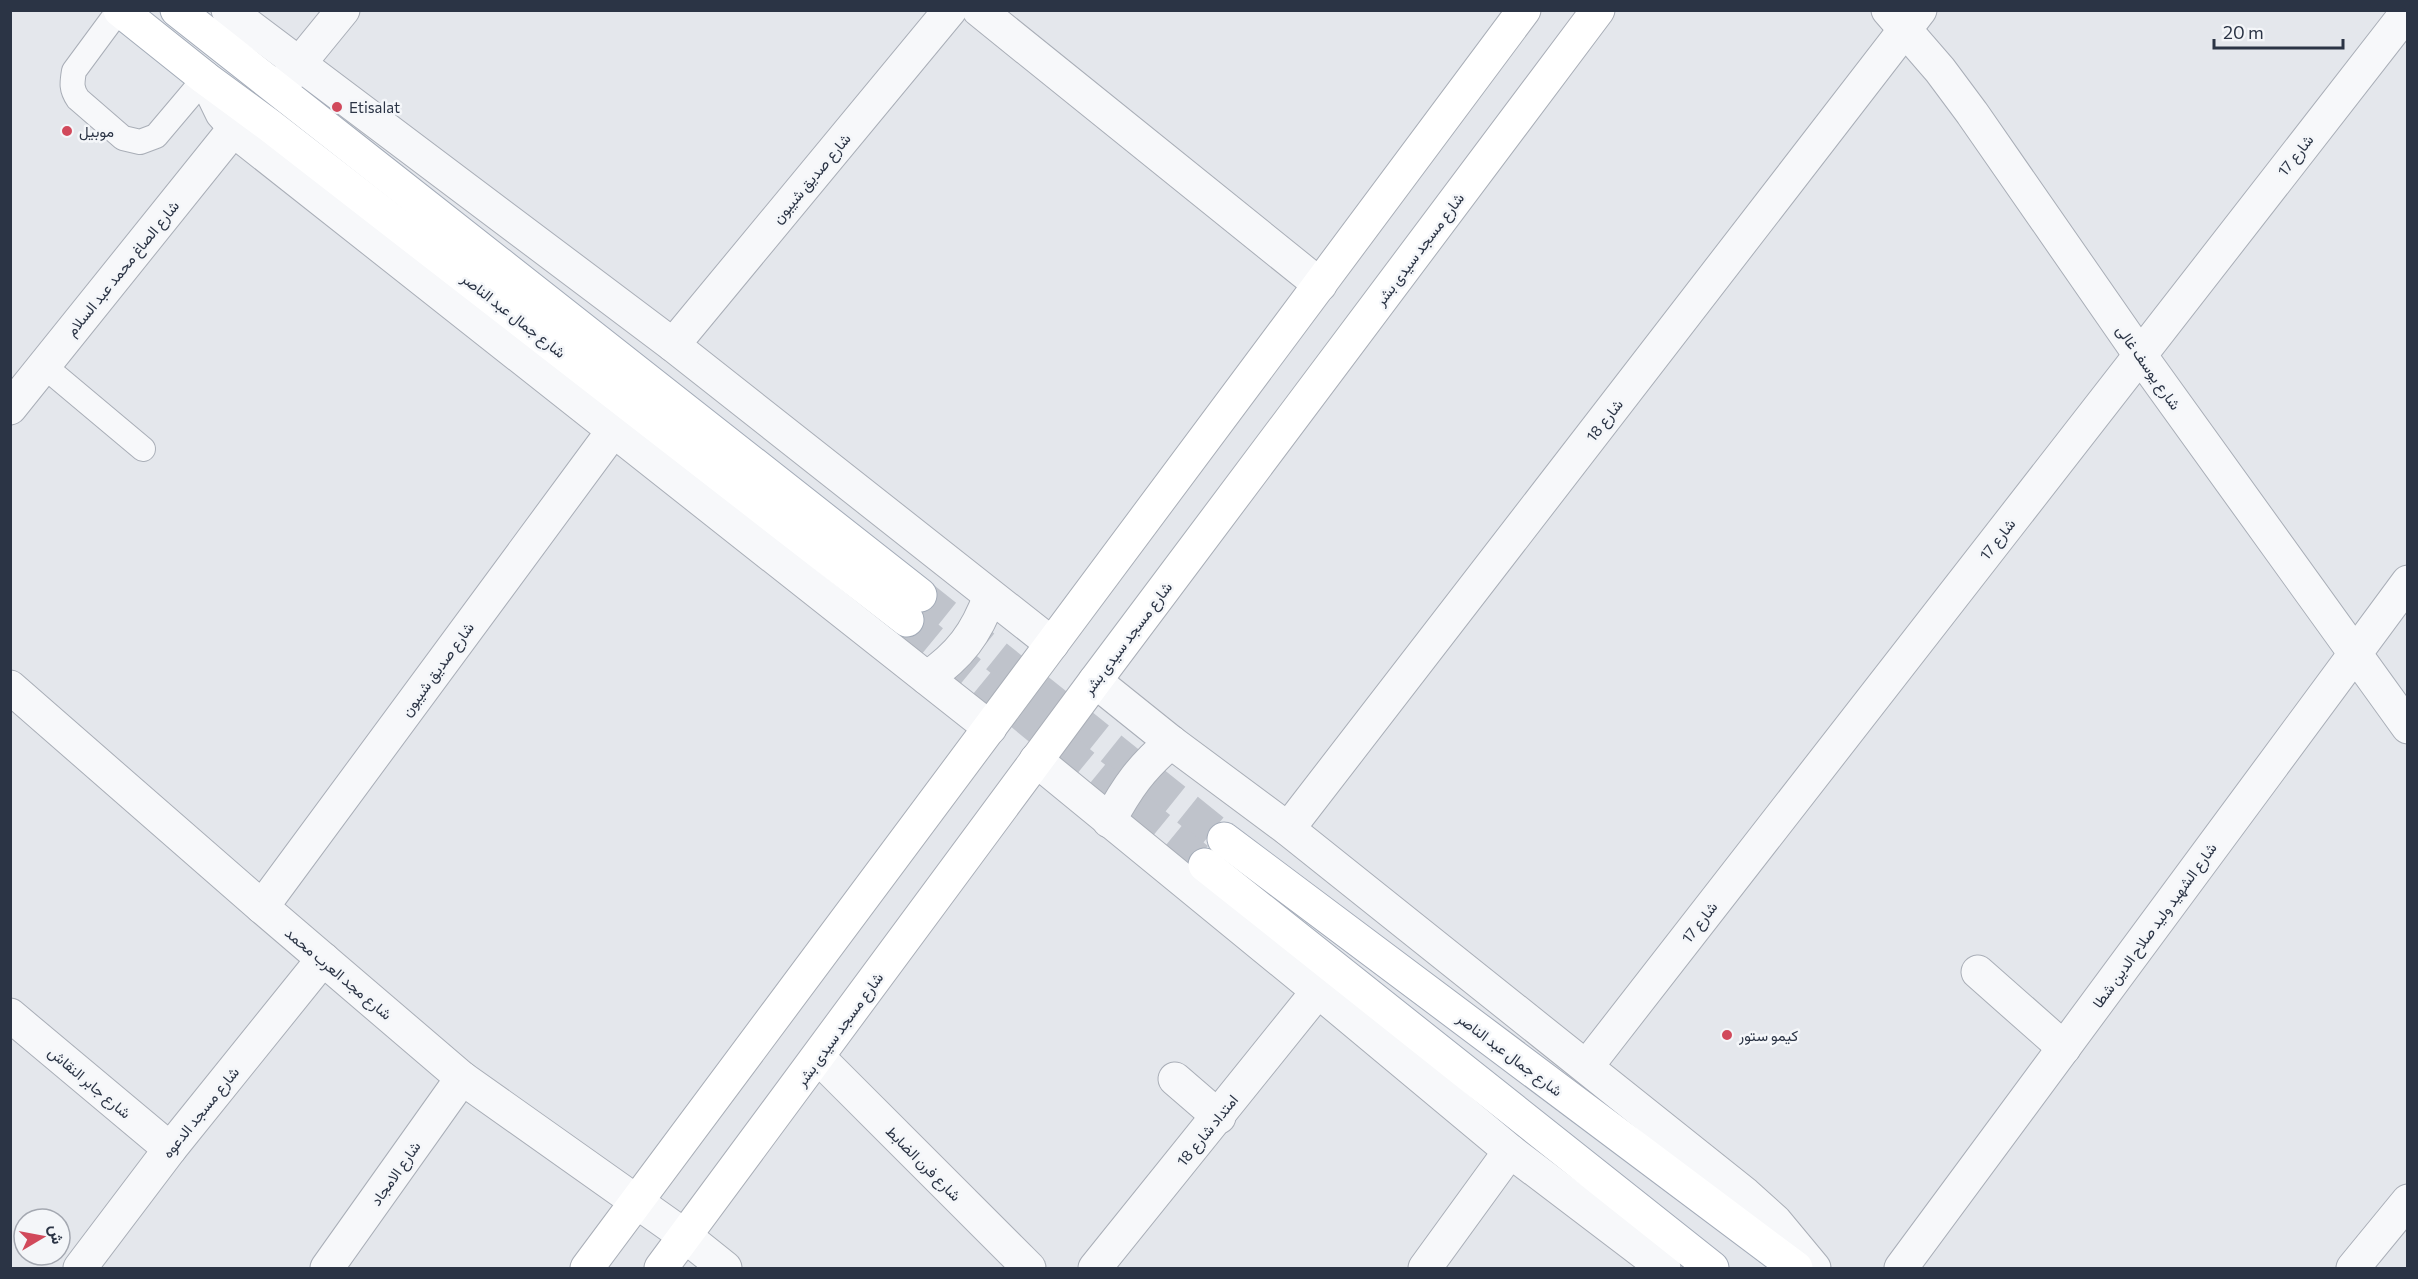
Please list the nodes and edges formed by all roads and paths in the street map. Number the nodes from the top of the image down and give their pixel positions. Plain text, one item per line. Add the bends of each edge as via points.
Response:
1 (120, 10) edge
2 (177, 10) edge
3 (228, 10) edge
4 (343, 10) edge
5 (950, 10) edge
6 (979, 10) edge
7 (1524, 10) edge
8 (1598, 10) edge
9 (2408, 11) edge
10 (1904, 16) edge
11 (299, 64) junction
12 (205, 78) junction
13 (278, 90) junction
14 (234, 129) junction
15 (1320, 285) junction
16 (673, 345) junction
17 (2140, 355) junction
18 (44, 366) junction
19 (10, 408) edge
20 (612, 431) junction
21 (143, 449) dead end
22 (2408, 582) edge
23 (990, 596) junction
24 (1052, 645) junction
25 (2354, 653) junction
26 (927, 678) junction
27 (1095, 681) junction
28 (10, 687) edge
29 (2408, 727) edge
30 (990, 728) junction
31 (1171, 742) junction
32 (1036, 760) junction
33 (1109, 821) junction
34 (1288, 830) junction
35 (1224, 839) tunnel mouth
36 (1205, 865) tunnel mouth
37 (262, 907) junction
38 (323, 959) junction
39 (1978, 972) dead end
40 (1318, 991) junction
41 (10, 1015) edge
42 (2064, 1048) junction
43 (818, 1057) junction
44 (1587, 1066) junction
45 (462, 1078) junction
46 (1174, 1079) dead end
47 (1219, 1117) junction
48 (170, 1149) junction
49 (1510, 1151) junction
50 (2408, 1201) edge
51 (637, 1202) junction
52 (685, 1236) junction
53 (80, 1269) edge
54 (327, 1269) edge
55 (587, 1269) edge
56 (661, 1269) edge
57 (725, 1269) edge
58 (1029, 1269) edge
59 (1095, 1269) edge
60 (1425, 1269) edge
61 (1664, 1269) edge
62 (1712, 1269) edge
63 (1796, 1269) edge
64 (1814, 1269) edge
65 (1901, 1269) edge
66 (2353, 1269) edge

1 - 12 main road, شارع جمال عبد الناصر
1 - 12 lane via 74,71 72,83 78,99 123,138 140,142 156,136
2 - 13 main road, شارع جمال عبد الناصر
3 - 11 street
4 - 11 street
5 - 16 street, شارع صديق شيبون
6 - 15 street
7 - 15 main road
8 - 27 main road, شارع مسجد سيدى بشر
9 - 17 street, شارع 17
10 - 17 street, شارع يوسف غالى
10 - 34 street, شارع 18
11 - 13 street
11 - 16 street
12 - 13 main road, شارع جمال عبد الناصر via 914,608
12 - 14 street
14 - 18 street, شارع الصاغ محمد عبد السلام
14 - 20 street
15 - 24 main road
16 - 23 street
17 - 25 street, شارع يوسف غالى
17 - 44 street, شارع 17
18 - 19 street, شارع الصاغ محمد عبد السلام
18 - 21 lane
20 - 26 street
20 - 37 street, شارع صديق شيبون
22 - 25 street, شارع الشهيد وليد صلاح الدين شطا
23 - 24 street
23 - 26 street via 967,643
24 - 30 main road
25 - 29 street, شارع يوسف غالى
25 - 42 street, شارع الشهيد وليد صلاح الدين شطا
26 - 30 street
27 - 31 street
27 - 32 main road, شارع مسجد سيدى بشر
28 - 37 street, شارع مجد العرب محمد
30 - 51 main road
31 - 33 street via 1146,764
31 - 34 street
32 - 33 street
32 - 43 main road, شارع مسجد سيدى بشر
33 - 40 street
34 - 44 street
35 - 63 main road, شارع جمال عبد الناصر
36 - 62 main road
37 - 38 street, شارع مجد العرب محمد
38 - 45 street, شارع مجد العرب محمد
38 - 48 street, شارع مسجد الدعوه
39 - 42 street
40 - 47 street, امتداد شارع 18
40 - 49 street
41 - 48 street, شارع جابر النقاش
42 - 65 street, شارع الشهيد وليد صلاح الدين شطا
43 - 52 main road, شارع مسجد سيدى بشر
43 - 58 street, شارع فرن الضابط
44 - 64 street via 1775,1221
45 - 51 street, شارع مجد العرب محمد
45 - 54 street, شارع الامجاد
46 - 47 street
47 - 59 street, امتداد شارع 18
48 - 53 street, شارع مسجد الدعوه
49 - 60 street
49 - 61 street
50 - 66 street
51 - 52 street, شارع مجد العرب محمد
51 - 55 main road
52 - 56 main road, شارع مسجد سيدى بشر
52 - 57 street, شارع مجد العرب محمد

